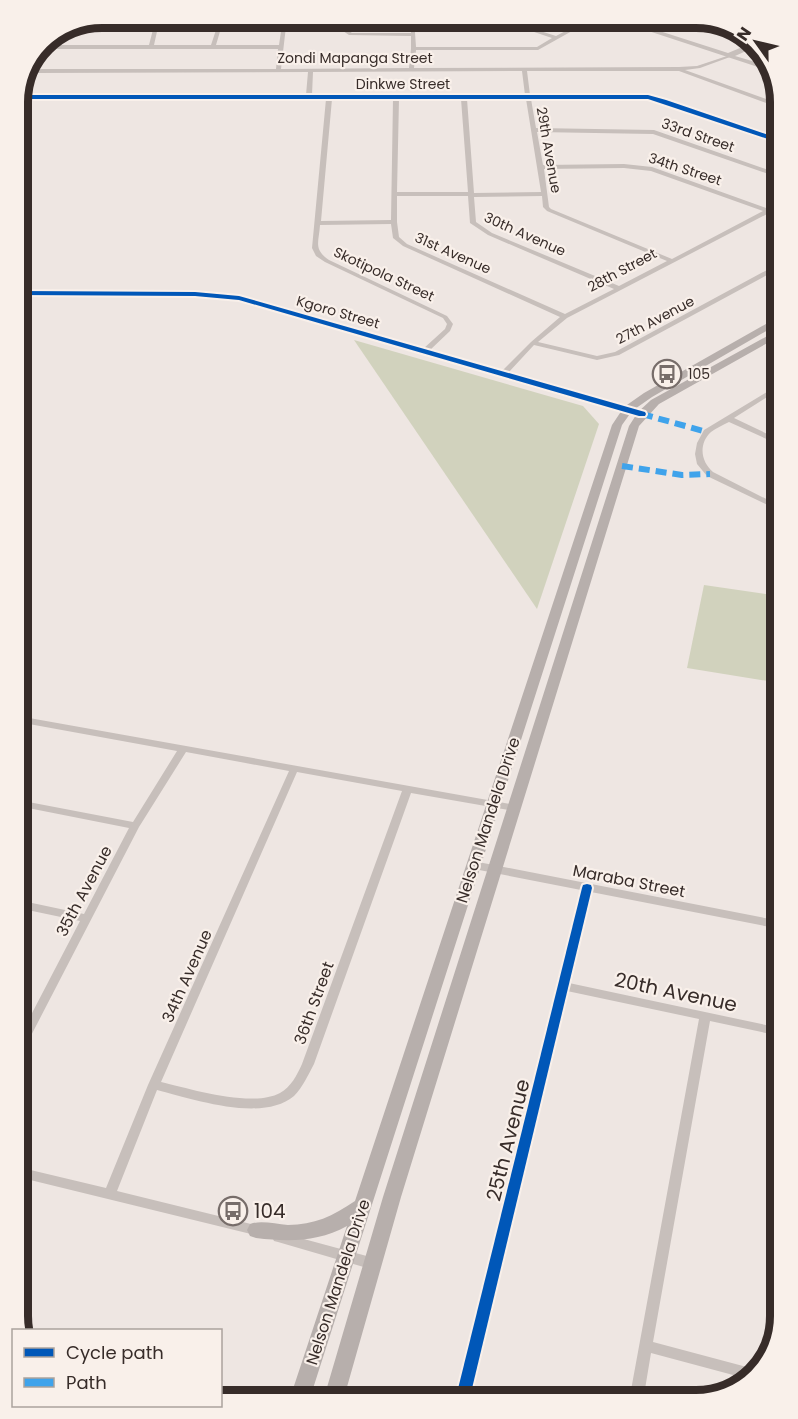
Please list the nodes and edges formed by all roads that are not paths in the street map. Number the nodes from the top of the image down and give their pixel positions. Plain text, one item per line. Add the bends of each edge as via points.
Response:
1 (155, 28) edge
2 (219, 28) edge
3 (283, 28) edge
4 (345, 28) edge
5 (413, 29) edge
6 (527, 29) edge
7 (574, 29) edge
8 (645, 29) edge
9 (413, 35) junction
10 (556, 38) junction
11 (151, 46) junction
12 (213, 46) junction
13 (54, 47) edge
14 (280, 47) junction
15 (414, 49) junction
16 (726, 55) edge
17 (726, 57) edge
18 (679, 69) junction
19 (36, 70) edge
20 (278, 70) junction
21 (311, 70) junction
22 (411, 70) junction
23 (524, 70) junction
24 (29, 97) edge
25 (309, 97) junction
26 (330, 97) junction
27 (396, 97) junction
28 (464, 97) junction
29 (528, 98) junction
30 (770, 103) edge
31 (533, 130) junction
32 (770, 137) edge
33 (542, 167) junction
34 (770, 173) edge
35 (395, 194) junction
36 (545, 194) junction
37 (470, 195) junction
38 (768, 211) joint
39 (394, 222) junction
40 (318, 223) junction
41 (670, 260) junction
42 (770, 270) edge
43 (618, 288) junction
44 (29, 293) edge
45 (565, 316) junction
46 (770, 325) edge
47 (770, 338) edge
48 (533, 344) junction
49 (425, 351) junction
50 (503, 374) junction
51 (770, 393) edge
52 (628, 409) junction
53 (642, 414) junction
54 (729, 418) junction
55 (770, 438) edge
56 (770, 504) edge
57 (28, 721) edge
58 (183, 749) junction
59 (294, 769) junction
60 (408, 788) junction
61 (493, 803) junction
62 (28, 805) edge
63 (515, 808) junction
64 (135, 826) junction
65 (473, 865) junction
66 (497, 869) junction
67 (587, 888) junction
68 (28, 906) edge
69 (86, 918) junction
70 (770, 923) edge
71 (565, 986) junction
72 (705, 1018) junction
73 (28, 1019) edge
74 (33, 1020) junction
75 (28, 1030) edge
76 (770, 1030) edge
77 (154, 1085) junction
78 (28, 1175) edge
79 (109, 1195) junction
80 (363, 1205) junction
81 (256, 1230) junction
82 (345, 1256) junction
83 (374, 1264) junction
84 (647, 1346) junction
85 (744, 1372) edge
86 (302, 1390) edge
87 (336, 1390) edge
88 (465, 1390) edge
89 (638, 1390) edge

1 - 11 street
2 - 12 street
3 - 14 street
4 - 9 street via 351,34
5 - 9 street
6 - 10 street
7 - 10 street
8 - 16 street
9 - 15 street
10 - 15 street via 535,49
11 - 12 street
11 - 13 street
12 - 14 street
14 - 20 street
15 - 22 street
17 - 18 street, Zondi Mapanga Street
18 - 23 street, Zondi Mapanga Street
18 - 30 street, Zondi Mapanga Street
19 - 20 street, Zondi Mapanga Street
20 - 21 street, Zondi Mapanga Street
21 - 22 street, Zondi Mapanga Street
21 - 25 street
22 - 23 street, Zondi Mapanga Street
23 - 29 street, 29th Avenue
24 - 25 street, Dinkwe Street
25 - 26 street, Dinkwe Street
26 - 27 street, Dinkwe Street
26 - 40 street, Skotipola Street
27 - 28 street, Dinkwe Street
27 - 35 street
28 - 29 street, Dinkwe Street
28 - 37 street, 30th Avenue
29 - 31 street, 29th Avenue
29 - 32 street, Dinkwe Street via 648,97
31 - 33 street, 29th Avenue
31 - 34 street, 33rd Street via 654,132
33 - 36 street, 29th Avenue
33 - 38 street, 34th Street via 652,169
35 - 37 street
35 - 39 street
36 - 37 street
36 - 41 street, 29th Avenue via 546,207 554,214
37 - 43 street, 30th Avenue via 471,218 478,228
38 - 41 street, 28th Street
39 - 40 street
39 - 45 street, 31st Avenue via 394,234 400,242
40 - 49 street, Skotipola Street via 315,248 320,257 448,320 448,330
41 - 43 street, 28th Street
42 - 48 street, 27th Avenue via 607,357 586,357
43 - 45 street, 28th Street
44 - 49 street, Kgoro Street via 226,296
45 - 48 street, 28th Street
46 - 52 main road, Nelson Mandela Drive
47 - 53 main road, Nelson Mandela Drive via 655,402
48 - 50 street, 28th Street
49 - 50 street, Kgoro Street
50 - 52 street, Kgoro Street
51 - 54 street
52 - 53 street, Kgoro Street
52 - 61 main road, Nelson Mandela Drive via 615,430
53 - 63 main road, Nelson Mandela Drive via 633,430
54 - 55 street
54 - 56 street via 707,432 699,447 698,462 710,474
57 - 58 street
58 - 59 street
58 - 64 street, 35th Avenue
59 - 60 street
59 - 77 street, 34th Avenue
60 - 61 street
60 - 77 street, 36th Street via 297,1085 285,1096 259,1105
61 - 63 street
61 - 65 main road, Nelson Mandela Drive
62 - 64 street
63 - 66 main road, Nelson Mandela Drive
64 - 69 street, 35th Avenue
65 - 66 street, Maraba Street
65 - 80 main road, Nelson Mandela Drive
66 - 67 street, Maraba Street
66 - 83 main road, Nelson Mandela Drive
67 - 70 street, Maraba Street
67 - 71 street, 25th Avenue
68 - 69 street
69 - 74 street, 35th Avenue
71 - 72 street, 20th Avenue
71 - 88 street, 25th Avenue
72 - 76 street, 20th Avenue
72 - 84 street
73 - 74 street
74 - 75 street, 35th Avenue
77 - 79 street, 34th Avenue
78 - 79 street
79 - 81 street
80 - 81 main road via 333,1225 312,1232
80 - 82 main road, Nelson Mandela Drive
81 - 82 street
82 - 83 street
82 - 86 main road, Nelson Mandela Drive
83 - 87 main road, Nelson Mandela Drive
84 - 85 street
84 - 89 street

